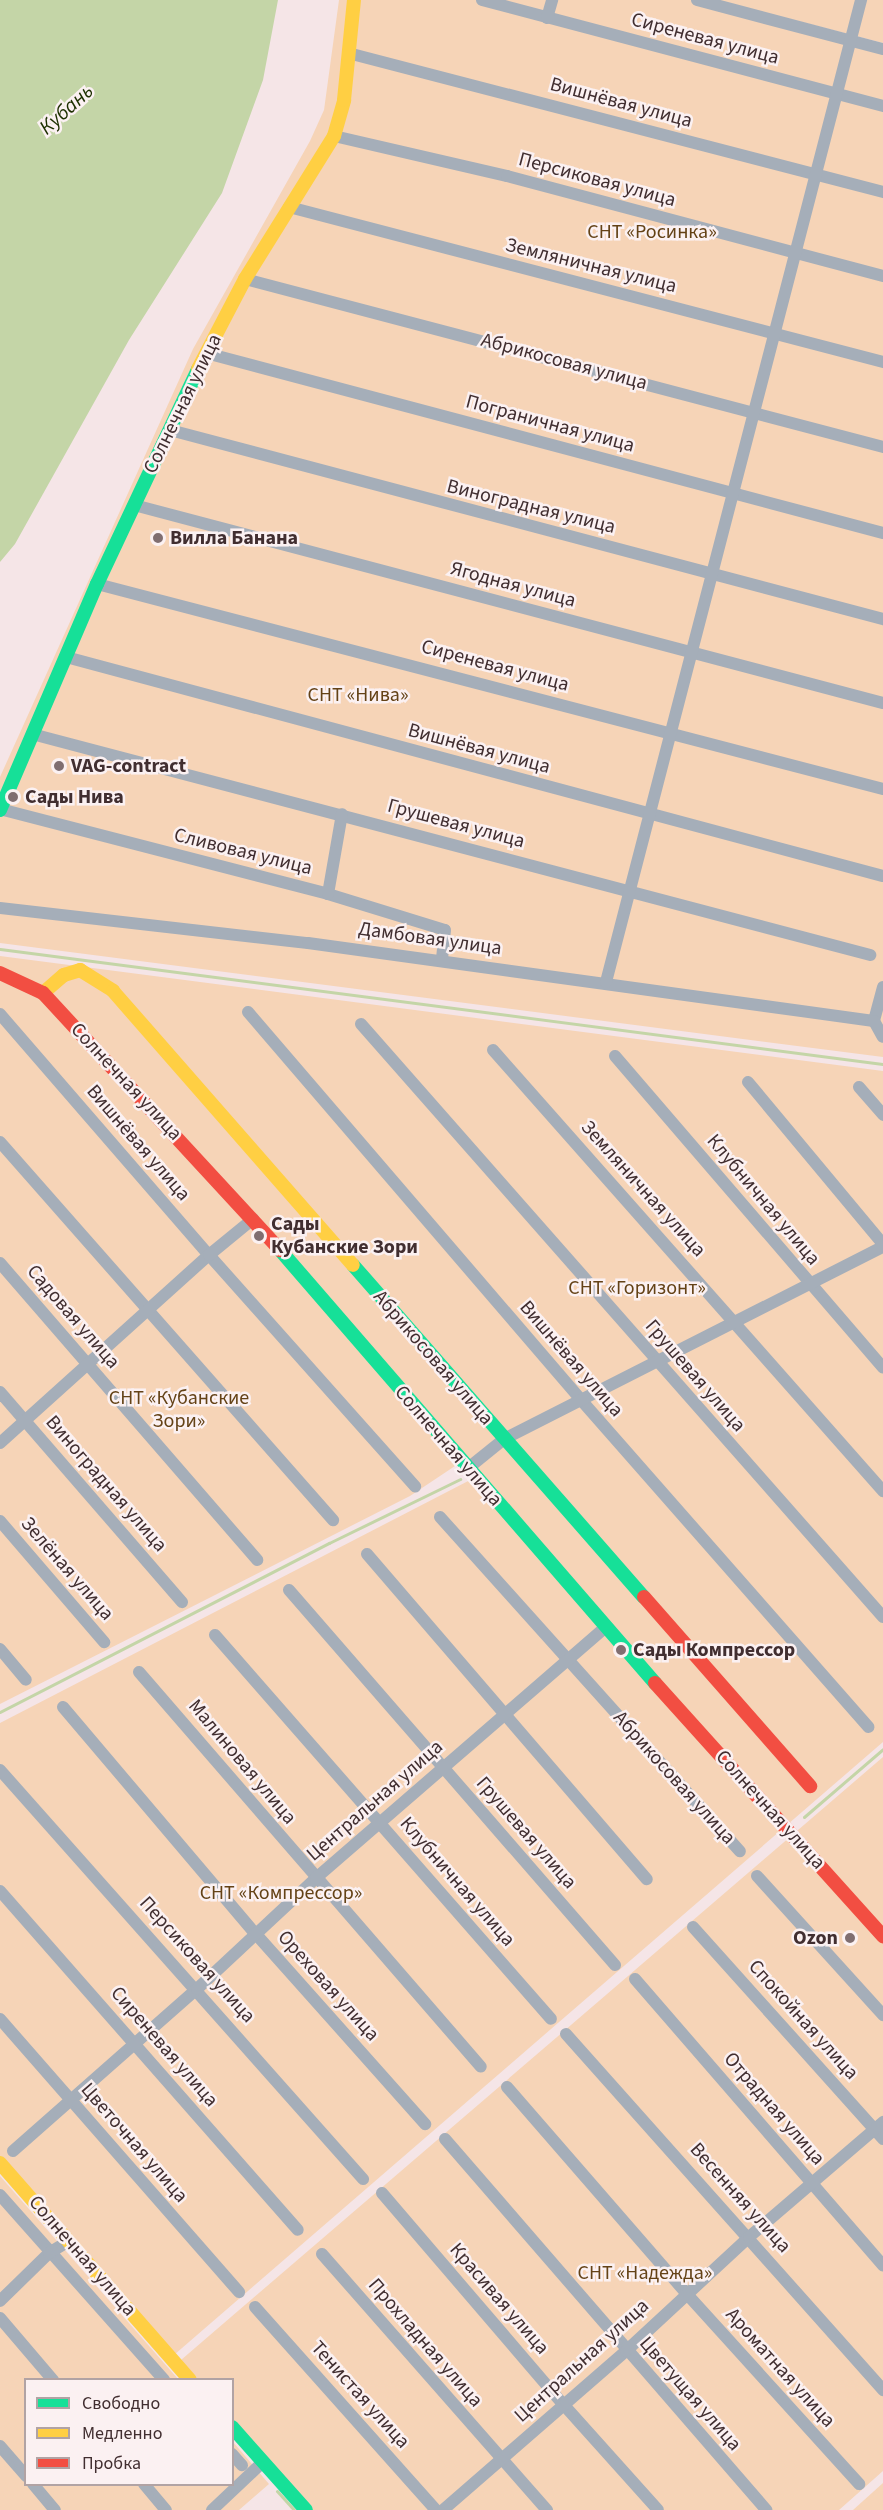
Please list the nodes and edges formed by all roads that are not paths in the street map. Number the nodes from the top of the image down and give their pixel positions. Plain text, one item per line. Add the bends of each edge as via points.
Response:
1 (354, 0) edge
2 (482, 0) edge
3 (552, 0) edge
4 (697, 0) edge
5 (861, 0) edge
6 (547, 18) junction
7 (851, 41) junction
8 (883, 47) edge
9 (348, 52) junction
10 (838, 94) junction
11 (883, 106) edge
12 (334, 136) junction
13 (817, 174) junction
14 (883, 192) edge
15 (289, 207) junction
16 (795, 254) junction
17 (883, 276) edge
18 (245, 279) junction
19 (774, 333) junction
20 (206, 353) junction
21 (883, 362) edge
22 (754, 413) junction
23 (170, 430) junction
24 (883, 447) edge
25 (734, 492) junction
26 (134, 505) junction
27 (883, 533) edge
28 (712, 573) junction
29 (97, 584) junction
30 (883, 619) edge
31 (692, 652) junction
32 (66, 657) junction
33 (883, 703) edge
34 (671, 733) junction
35 (32, 734) junction
36 (883, 789) edge
37 (0, 810) edge
38 (651, 813) junction
39 (342, 814) junction
40 (883, 876) edge
41 (630, 891) junction
42 (328, 894) junction
43 (0, 908) edge
44 (870, 955) dead end
45 (442, 960) junction
46 (0, 973) edge
47 (606, 982) junction
48 (883, 987) edge
49 (43, 993) junction
50 (248, 1012) dead end
51 (0, 1014) edge
52 (874, 1021) junction
53 (362, 1023) dead end
54 (883, 1037) edge
55 (493, 1050) dead end
56 (615, 1056) dead end
57 (748, 1082) dead end
58 (860, 1087) dead end
59 (883, 1115) edge
60 (0, 1142) edge
61 (253, 1219) junction
62 (883, 1246) edge
63 (209, 1255) junction
64 (0, 1263) edge
65 (809, 1284) junction
66 (148, 1310) junction
67 (736, 1323) junction
68 (657, 1363) junction
69 (87, 1364) junction
70 (883, 1368) edge
71 (0, 1392) edge
72 (582, 1401) junction
73 (25, 1421) junction
74 (504, 1439) junction
75 (0, 1443) edge
76 (467, 1469) junction
77 (415, 1486) dead end
78 (883, 1491) edge
79 (440, 1517) dead end
80 (333, 1520) dead end
81 (0, 1521) edge
82 (367, 1554) dead end
83 (257, 1560) dead end
84 (289, 1590) dead end
85 (182, 1602) dead end
86 (883, 1617) edge
87 (605, 1628) junction
88 (215, 1635) dead end
89 (104, 1642) dead end
90 (0, 1649) edge
91 (568, 1659) junction
92 (139, 1672) dead end
93 (26, 1680) dead end
94 (63, 1707) dead end
95 (506, 1715) junction
96 (868, 1727) dead end
97 (443, 1768) junction
98 (0, 1770) edge
99 (810, 1786) dead end
100 (379, 1823) junction
101 (740, 1851) dead end
102 (757, 1876) dead end
103 (316, 1878) junction
104 (647, 1879) dead end
105 (0, 1891) edge
106 (693, 1927) dead end
107 (255, 1934) junction
108 (883, 1936) edge
109 (615, 1965) dead end
110 (635, 1979) dead end
111 (197, 1989) junction
112 (883, 2015) edge
113 (0, 2019) edge
114 (551, 2019) dead end
115 (566, 2034) dead end
116 (136, 2044) junction
117 (481, 2067) dead end
118 (507, 2087) dead end
119 (72, 2101) junction
120 (425, 2124) dead end
121 (880, 2131) edge
122 (445, 2139) dead end
123 (13, 2151) dead end
124 (0, 2163) edge
125 (363, 2179) dead end
126 (813, 2184) junction
127 (382, 2193) dead end
128 (0, 2194) edge
129 (298, 2230) dead end
130 (749, 2237) junction
131 (69, 2241) junction
132 (49, 2253) junction
133 (322, 2254) dead end
134 (883, 2265) edge
135 (239, 2292) dead end
136 (686, 2293) junction
137 (0, 2301) edge
138 (255, 2307) dead end
139 (0, 2318) edge
140 (626, 2351) junction
141 (187, 2375) edge
142 (52, 2378) edge
143 (163, 2378) edge
144 (883, 2390) edge
145 (563, 2404) junction
146 (234, 2429) edge
147 (0, 2446) edge
148 (234, 2456) edge
149 (500, 2459) junction
150 (263, 2462) junction
151 (243, 2466) dead end
152 (24, 2474) edge
153 (859, 2484) dead end
154 (35, 2486) edge
155 (146, 2486) edge
156 (55, 2510) edge
157 (166, 2510) edge
158 (212, 2510) edge
159 (306, 2510) edge
160 (436, 2510) edge
161 (443, 2510) edge
162 (547, 2510) edge
163 (658, 2510) edge
164 (766, 2510) edge

1 - 9 street, Солнечная улица
2 - 6 street, Сиреневая улица
3 - 6 street
4 - 7 street
5 - 7 street
6 - 10 street, Сиреневая улица
7 - 8 street
7 - 10 street
9 - 12 street, Солнечная улица via 344,100
9 - 13 street, Вишнёвая улица
10 - 11 street, Сиреневая улица
10 - 13 street
12 - 15 street, Солнечная улица
12 - 16 street, Персиковая улица via 507,176
13 - 14 street, Вишнёвая улица
13 - 16 street
15 - 18 street, Солнечная улица
15 - 19 street, Земляничная улица
16 - 17 street, Персиковая улица
16 - 19 street
18 - 20 street, Солнечная улица
18 - 22 street, Абрикосовая улица
19 - 21 street, Земляничная улица
19 - 22 street
20 - 23 street, Солнечная улица
20 - 25 street, Пограничная улица
22 - 24 street, Абрикосовая улица
22 - 25 street
23 - 26 street, Солнечная улица
23 - 28 street, Виноградная улица
25 - 27 street, Пограничная улица
25 - 28 street
26 - 29 street, Солнечная улица
26 - 31 street, Ягодная улица
28 - 30 street, Виноградная улица
28 - 31 street
29 - 32 street, Солнечная улица
29 - 34 street, Сиреневая улица
31 - 33 street, Ягодная улица
31 - 34 street
32 - 35 street, Солнечная улица
32 - 38 street, Вишнёвая улица
34 - 36 street, Сиреневая улица
34 - 38 street
35 - 37 street, Солнечная улица
35 - 39 street, Грушевая улица
37 - 42 street, Сливовая улица
38 - 40 street, Вишнёвая улица
38 - 41 street
39 - 41 street, Грушевая улица
39 - 42 street
41 - 44 street, Грушевая улица
41 - 47 street
42 - 45 street, Сливовая улица via 445,930
43 - 45 street, Дамбовая улица
45 - 47 street, Дамбовая улица
46 - 49 street, Солнечная улица
47 - 52 street, Дамбовая улица
48 - 52 street
49 - 61 street, Солнечная улица
49 - 74 street, Абрикосовая улица via 64,975 80,970 113,991
50 - 72 street, Вишнёвая улица
51 - 63 street, Вишнёвая улица
52 - 54 street
53 - 68 street, Грушевая улица
55 - 67 street, Земляничная улица
56 - 65 street, Клубничная улица
57 - 62 street
58 - 59 street
60 - 66 street
61 - 63 street
61 - 76 street, Солнечная улица
62 - 65 street
63 - 66 street
63 - 77 street, Вишнёвая улица
64 - 69 street, Садовая улица
65 - 67 street
65 - 70 street, Клубничная улица
66 - 69 street
66 - 80 street
67 - 68 street
67 - 78 street, Земляничная улица
68 - 72 street
68 - 86 street, Грушевая улица
69 - 73 street
69 - 83 street, Садовая улица
71 - 73 street, Виноградная улица
72 - 74 street
72 - 96 street, Вишнёвая улица
73 - 75 street
73 - 85 street, Виноградная улица
74 - 76 street
74 - 99 street, Абрикосовая улица
76 - 87 street, Солнечная улица
79 - 91 street, Абрикосовая улица
81 - 89 street, Зелёная улица
82 - 95 street
84 - 97 street, Грушевая улица
87 - 91 street, Центральная улица
87 - 108 street, Солнечная улица
88 - 100 street, Клубничная улица
90 - 93 street
91 - 95 street, Центральная улица
91 - 101 street, Абрикосовая улица
92 - 103 street, Малиновая улица
94 - 107 street, Ореховая улица
95 - 97 street, Центральная улица
95 - 104 street
97 - 100 street, Центральная улица
97 - 109 street, Грушевая улица
98 - 111 street, Персиковая улица
100 - 103 street, Центральная улица
100 - 114 street, Клубничная улица
102 - 112 street
103 - 107 street, Центральная улица
103 - 117 street, Малиновая улица
105 - 116 street, Сиреневая улица
106 - 121 street, Спокойная улица
107 - 111 street, Центральная улица
107 - 120 street, Ореховая улица
110 - 126 street, Отрадная улица
111 - 116 street, Центральная улица
111 - 125 street, Персиковая улица
113 - 119 street, Цветочная улица
115 - 130 street, Весенняя улица
116 - 119 street, Центральная улица
116 - 129 street, Сиреневая улица
118 - 136 street, Ароматная улица
119 - 123 street, Центральная улица
119 - 135 street, Цветочная улица
121 - 126 street, Центральная улица
122 - 140 street, Цветущая улица
124 - 131 street, Солнечная улица
126 - 130 street, Центральная улица
126 - 134 street, Отрадная улица
127 - 145 street, Красивая улица
128 - 132 street
130 - 136 street, Центральная улица
130 - 144 street, Весенняя улица
131 - 132 street
131 - 141 street, Солнечная улица
132 - 137 street
132 - 143 street
133 - 149 street, Прохладная улица
136 - 140 street, Центральная улица
136 - 153 street, Ароматная улица
138 - 160 street, Тенистая улица
139 - 142 street
140 - 145 street, Центральная улица
140 - 164 street, Цветущая улица
145 - 149 street, Центральная улица
145 - 163 street, Красивая улица
146 - 150 street
147 - 152 street
148 - 151 street
149 - 161 street, Центральная улица
149 - 162 street, Прохладная улица
150 - 158 street
150 - 159 street
154 - 156 street
155 - 157 street

